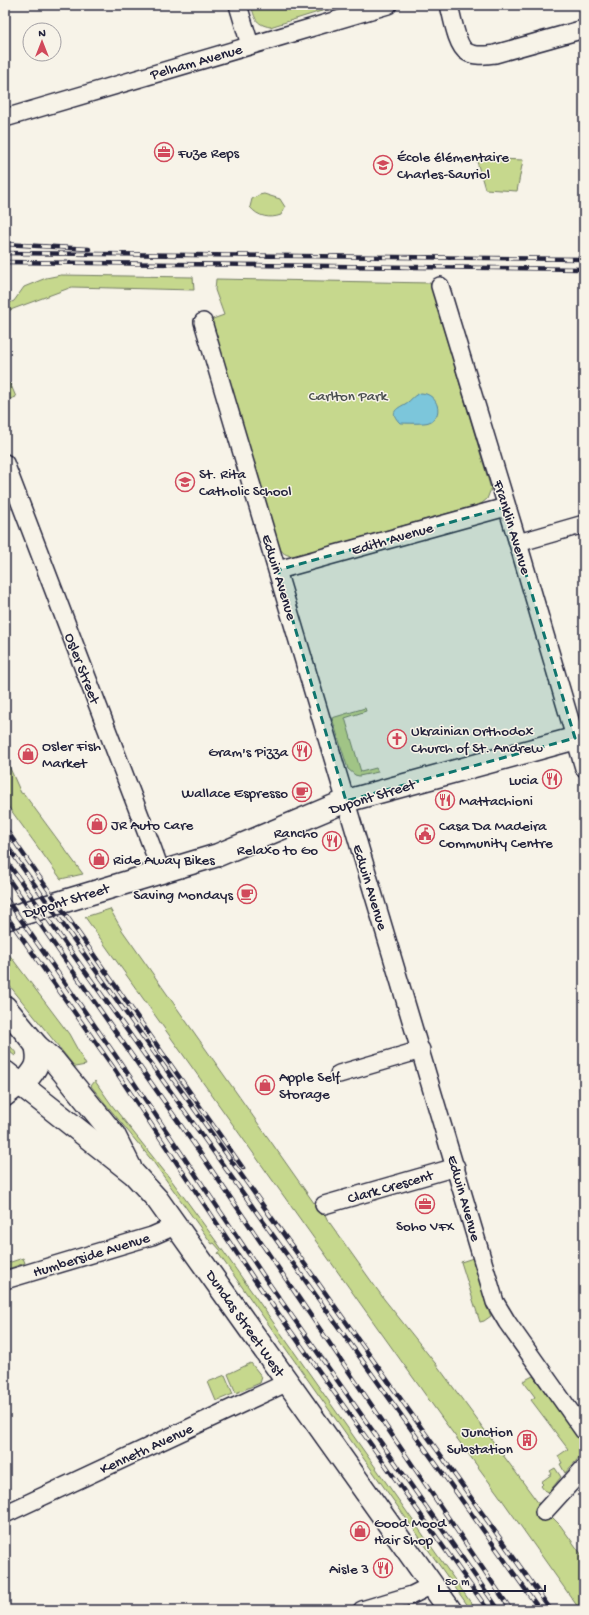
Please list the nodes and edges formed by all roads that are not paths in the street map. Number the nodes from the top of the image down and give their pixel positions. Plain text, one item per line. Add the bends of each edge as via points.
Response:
1 (238, 5) edge
2 (388, 5) edge
3 (449, 5) edge
4 (584, 29) edge
5 (250, 45) junction
6 (5, 118) edge
7 (440, 286) dead end
8 (203, 322) dead end
9 (5, 463) edge
10 (506, 507) junction
11 (584, 524) edge
12 (518, 543) junction
13 (278, 570) junction
14 (579, 737) edge
15 (584, 768) edge
16 (346, 801) junction
17 (160, 872) junction
18 (5, 919) edge
19 (5, 1007) edge
20 (36, 1045) junction
21 (420, 1050) junction
22 (5, 1072) edge
23 (339, 1074) dead end
24 (14, 1091) edge
25 (456, 1167) junction
26 (134, 1174) junction
27 (324, 1205) dead end
28 (177, 1225) junction
29 (5, 1280) edge
30 (288, 1382) junction
31 (584, 1431) edge
32 (584, 1468) edge
33 (544, 1512) dead end
34 (5, 1514) edge
35 (432, 1585) junction
36 (362, 1610) edge
37 (450, 1610) edge

1 - 5 street
2 - 5 street, Pelham Avenue
3 - 4 street via 461,46 473,55 495,54
5 - 6 street, Pelham Avenue
7 - 10 street, Franklin Avenue
8 - 13 street, Edwin Avenue
9 - 17 street, Osler Street
10 - 12 street, Franklin Avenue
10 - 13 street, Edith Avenue
11 - 12 street
12 - 14 street, Franklin Avenue
13 - 16 street, Edwin Avenue
14 - 15 street, Franklin Avenue
14 - 16 main road, Dupont Street
16 - 17 main road, Dupont Street via 218,855
16 - 21 street, Edwin Avenue
17 - 18 main road, Dupont Street
19 - 20 main road
20 - 24 main road via 38,1066
20 - 26 main road via 54,1061 114,1135
21 - 23 street
21 - 25 street, Edwin Avenue
22 - 24 main road, Dundas Street West
24 - 26 main road, Dundas Street West
25 - 27 street, Clark Crescent
25 - 31 street, Edwin Avenue via 496,1302 507,1322
26 - 28 main road, Dundas Street West via 158,1199
28 - 29 street, Humberside Avenue via 152,1236
28 - 30 main road, Dundas Street West
30 - 34 street, Kenneth Avenue
30 - 35 main road, Dundas Street West
32 - 33 street
35 - 36 street via 412,1595
35 - 37 main road, Dundas Street West

